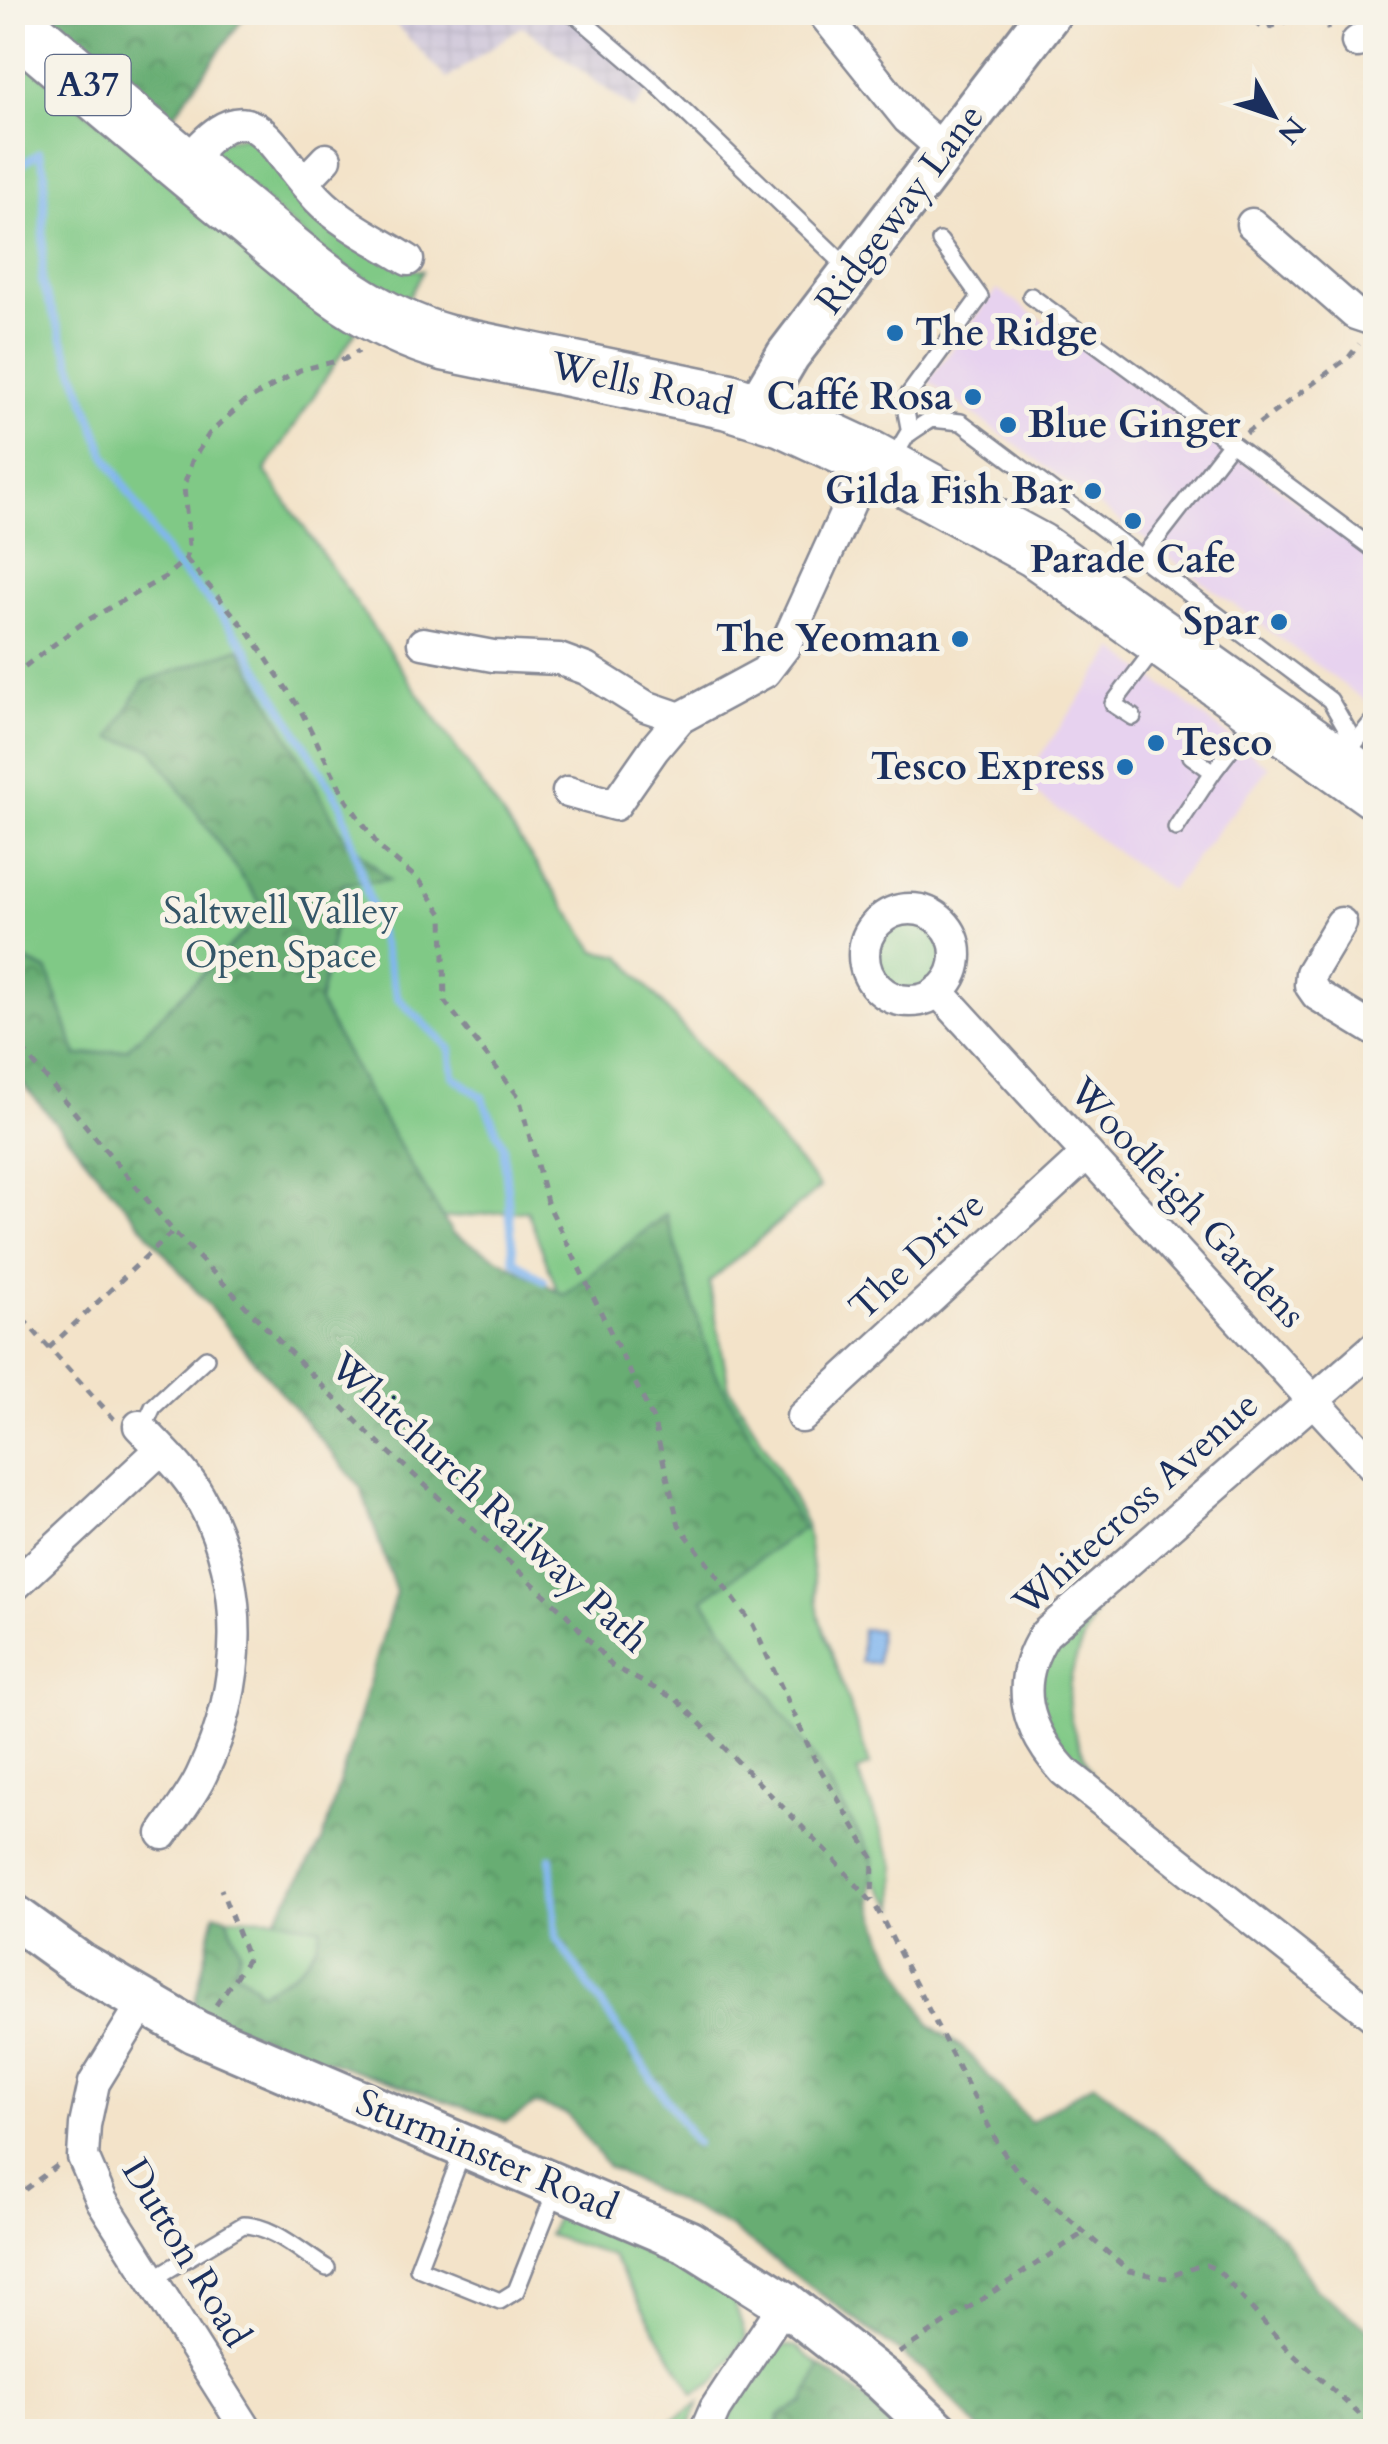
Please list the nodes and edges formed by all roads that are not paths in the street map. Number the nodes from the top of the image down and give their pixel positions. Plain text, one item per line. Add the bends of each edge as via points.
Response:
1 (566, 12) edge
2 (822, 12) edge
3 (1050, 12) edge
4 (12, 21) edge
5 (944, 150) junction
6 (173, 158) junction
7 (326, 159) dead end
8 (304, 182) junction
9 (1252, 224) dead end
10 (940, 241) dead end
11 (408, 260) dead end
12 (851, 271) junction
13 (1031, 296) dead end
14 (1371, 327) edge
15 (756, 409) junction
16 (1231, 443) junction
17 (889, 453) junction
18 (1376, 551) edge
19 (1141, 559) junction
20 (1162, 638) junction
21 (422, 643) dead end
22 (1261, 709) junction
23 (1133, 717) dead end
24 (1376, 717) edge
25 (680, 718) junction
26 (1190, 756) dead end
27 (1357, 767) edge
28 (1214, 772) junction
29 (568, 792) dead end
30 (1176, 828) dead end
31 (1342, 922) dead end
32 (938, 991) dead end
33 (1376, 1031) edge
34 (1087, 1154) junction
35 (1376, 1346) edge
36 (206, 1358) dead end
37 (1313, 1398) junction
38 (802, 1417) dead end
39 (147, 1435) junction
40 (1376, 1468) edge
41 (13, 1585) edge
42 (163, 1834) dead end
43 (12, 1915) edge
44 (143, 2003) junction
45 (1376, 2018) edge
46 (464, 2148) junction
47 (558, 2186) junction
48 (327, 2268) dead end
49 (151, 2280) junction
50 (785, 2303) junction
51 (248, 2432) edge
52 (705, 2432) edge
53 (938, 2432) edge

1 - 12 lane via 654,82
2 - 5 street via 908,119
3 - 5 street, Ridgeway Lane
4 - 6 highway, A37
5 - 12 street, Ridgeway Lane
6 - 8 street via 228,124 244,123 273,142
6 - 15 highway, Wells Road / A37 via 328,284 389,324 446,343
7 - 8 street
8 - 11 street via 320,202
9 - 14 street
10 - 17 lane via 980,297 904,401
12 - 15 street, Ridgeway Lane
13 - 16 lane
15 - 17 highway, Wells Road / A37
16 - 18 lane
16 - 19 lane
17 - 19 lane via 931,419 962,422
17 - 20 highway, Wells Road / A37
17 - 25 street via 765,672
19 - 27 lane via 1330,700
20 - 22 highway, Wells Road / A37
20 - 23 lane via 1113,704
21 - 25 street via 559,660
22 - 27 highway, Wells Road / A37
22 - 28 lane
24 - 27 lane
25 - 29 street via 615,805
26 - 28 lane
28 - 30 lane
31 - 33 street via 1310,984
32 - 34 street, Woodleigh Gardens
34 - 37 street, Woodleigh Gardens
34 - 38 street, The Drive
35 - 37 street, Whitecross Avenue
36 - 39 lane via 152,1407
37 - 40 street, Woodleigh Gardens
37 - 45 street, Whitecross Avenue via 1045,1634 1030,1657 1026,1694 1042,1746 1064,1771
39 - 41 street
39 - 42 street via 197,1492 220,1539 234,1593 236,1651 226,1716 200,1779
43 - 44 street, Sturminster Road
44 - 46 street, Sturminster Road
44 - 49 street, Dutton Road via 94,2083 83,2157
46 - 47 street, Sturminster Road
46 - 47 lane via 418,2268 500,2301 516,2292
47 - 50 street, Sturminster Road via 688,2242
48 - 49 lane via 270,2231 243,2224
49 - 51 street, Dutton Road
50 - 52 street
50 - 53 street, Sturminster Road

